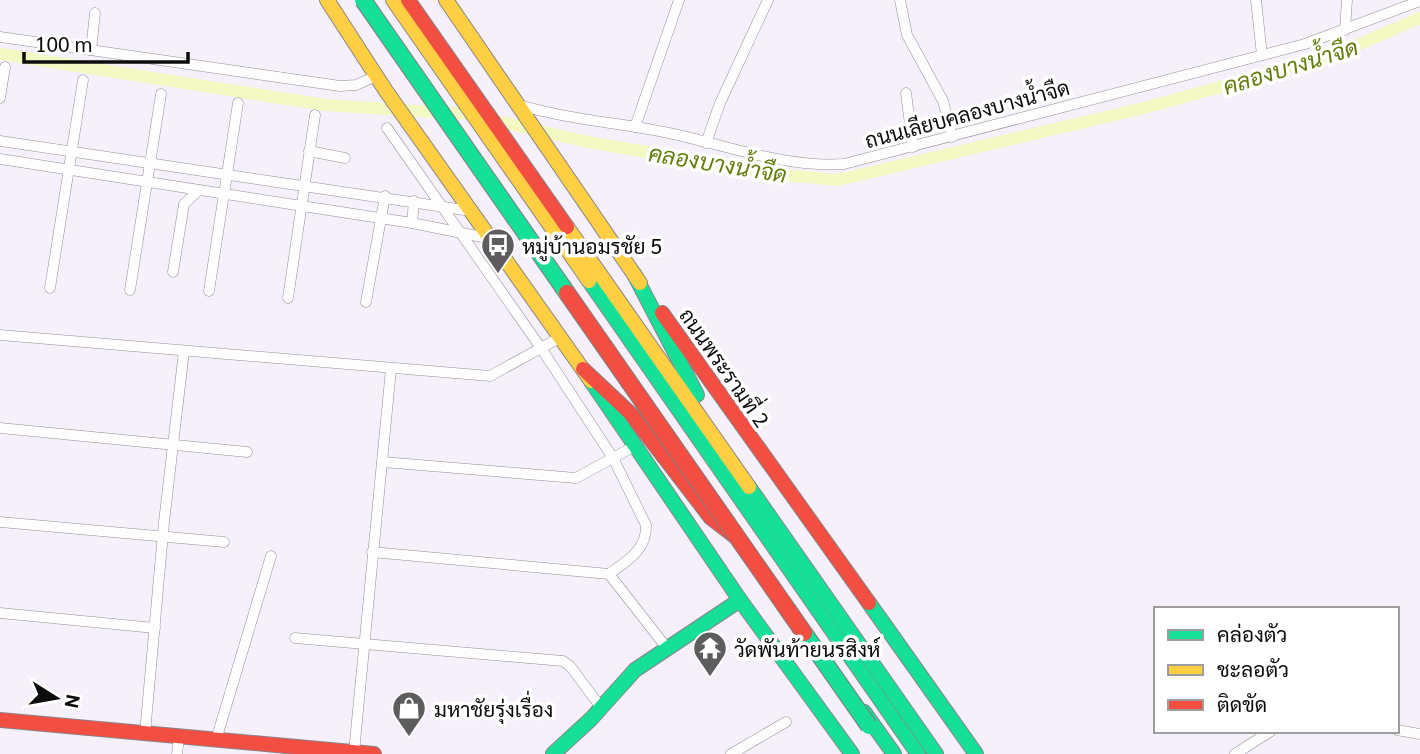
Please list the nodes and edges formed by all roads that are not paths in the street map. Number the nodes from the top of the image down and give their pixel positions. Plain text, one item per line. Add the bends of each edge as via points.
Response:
1 (366, 0) edge
2 (393, 0) edge
3 (408, 0) edge
4 (446, 0) edge
5 (679, 0) edge
6 (768, 0) edge
7 (900, 0) edge
8 (1256, 0) edge
9 (1347, 0) edge
10 (1420, 1) edge
11 (329, 2) edge
12 (95, 13) dead end
13 (1345, 30) junction
14 (0, 37) edge
15 (91, 50) junction
16 (1262, 55) junction
17 (5, 67) dead end
18 (376, 76) junction
19 (83, 80) dead end
20 (906, 93) dead end
21 (160, 94) dead end
22 (0, 98) edge
23 (238, 103) dead end
24 (519, 109) junction
25 (315, 115) dead end
26 (635, 127) junction
27 (387, 128) dead end
28 (952, 137) junction
29 (0, 141) edge
30 (706, 143) junction
31 (913, 147) junction
32 (72, 151) junction
33 (309, 151) junction
34 (345, 158) dead end
35 (0, 159) edge
36 (151, 163) junction
37 (69, 170) junction
38 (227, 174) junction
39 (148, 182) junction
40 (306, 185) junction
41 (199, 190) junction
42 (225, 194) junction
43 (385, 197) junction
44 (415, 201) junction
45 (303, 206) junction
46 (440, 206) junction
47 (471, 211) junction
48 (382, 218) junction
49 (412, 223) junction
50 (457, 230) junction
51 (492, 240) junction
52 (173, 272) dead end
53 (634, 274) junction
54 (50, 288) dead end
55 (130, 290) dead end
56 (209, 291) dead end
57 (288, 298) dead end
58 (366, 302) dead end
59 (0, 335) edge
60 (561, 337) junction
61 (541, 348) junction
62 (184, 351) junction
63 (391, 369) junction
64 (583, 369) junction
65 (0, 428) edge
66 (172, 444) junction
67 (635, 446) junction
68 (247, 452) dead end
69 (613, 458) junction
70 (383, 462) junction
71 (766, 512) junction
72 (0, 522) edge
73 (164, 537) junction
74 (744, 540) junction
75 (224, 542) dead end
76 (372, 552) junction
77 (271, 556) dead end
78 (609, 574) junction
79 (740, 600) junction
80 (0, 613) edge
81 (155, 628) junction
82 (295, 638) dead end
83 (363, 644) junction
84 (666, 647) junction
85 (600, 706) junction
86 (889, 713) junction
87 (0, 720) edge
88 (786, 722) dead end
89 (1399, 730) edge
90 (145, 733) junction
91 (1268, 733) edge
92 (1420, 734) edge
93 (179, 736) junction
94 (216, 740) junction
95 (249, 748) edge
96 (354, 752) junction
97 (177, 754) edge
98 (374, 754) edge
99 (553, 754) edge
100 (731, 754) edge
101 (852, 754) edge
102 (886, 754) edge
103 (894, 754) edge
104 (918, 754) edge
105 (930, 754) edge
106 (936, 754) edge
107 (976, 754) edge
108 (1235, 754) edge

1 - 74 main road, bridge
1 - 102 main road, bridge
2 - 86 main road
3 - 71 main road
4 - 24 main road, ถนนพระรามที่ 2
5 - 26 street
6 - 30 street
7 - 28 street via 907,35 943,101
8 - 16 street
9 - 13 street
10 - 13 street, ถนนเลียบคลองบางน้ำจืด
11 - 18 main road
12 - 15 street
13 - 16 street, ถนนเลียบคลองบางน้ำจืด
14 - 15 street
15 - 18 street via 340,86
16 - 28 street, ถนนเลียบคลองบางน้ำจืด
17 - 22 street
18 - 47 main road
19 - 32 street
20 - 31 street
21 - 36 street
23 - 38 street
24 - 26 street, ถนนเลียบคลองบางน้ำจืด
24 - 53 main road, ถนนพระรามที่ 2
25 - 33 street
26 - 30 street, ถนนเลียบคลองบางน้ำจืด
27 - 46 street
28 - 31 street, ถนนเลียบคลองบางน้ำจืด
29 - 32 street
30 - 31 street, ถนนเลียบคลองบางน้ำจืด via 832,165
32 - 36 street
32 - 37 street
33 - 34 street
33 - 40 street
35 - 37 street
36 - 38 street
36 - 39 street
37 - 39 street
37 - 54 street
38 - 40 street
38 - 42 street
39 - 41 street
39 - 55 street
40 - 43 street
40 - 45 street
41 - 42 street
41 - 52 street via 184,204
42 - 45 street
42 - 56 street
43 - 44 street
43 - 48 street
44 - 46 street
44 - 49 street
45 - 48 street
45 - 57 street
46 - 47 street
46 - 50 street
47 - 51 main road
48 - 49 street
48 - 58 street
49 - 50 street
50 - 51 street
50 - 61 street
51 - 60 main road
53 - 71 main road via 685,374
53 - 107 main road, ถนนพระรามที่ 2
59 - 62 street
60 - 61 street
60 - 64 main road
61 - 63 street via 490,376
61 - 69 street
62 - 63 street
62 - 66 street
63 - 70 street
64 - 67 main road
64 - 74 main road via 633,415 708,515 728,534
65 - 66 street
66 - 68 street
66 - 73 street
67 - 69 street
67 - 79 main road
69 - 70 street via 576,478
69 - 78 street via 646,525 646,535 636,554
70 - 76 street
71 - 106 main road
72 - 73 street
73 - 75 street
73 - 81 street
74 - 103 main road
76 - 78 street
76 - 83 street
77 - 94 street
78 - 84 street
79 - 84 main road
79 - 101 main road
80 - 81 street
81 - 90 street
82 - 83 street
83 - 85 street via 562,661
83 - 96 street
84 - 85 main road via 635,670
85 - 99 main road
86 - 104 main road
86 - 105 main road
87 - 90 main road
88 - 100 street
89 - 92 street
90 - 93 main road
91 - 108 street
93 - 94 main road
93 - 97 street
94 - 95 main road
95 - 96 main road
96 - 98 main road

